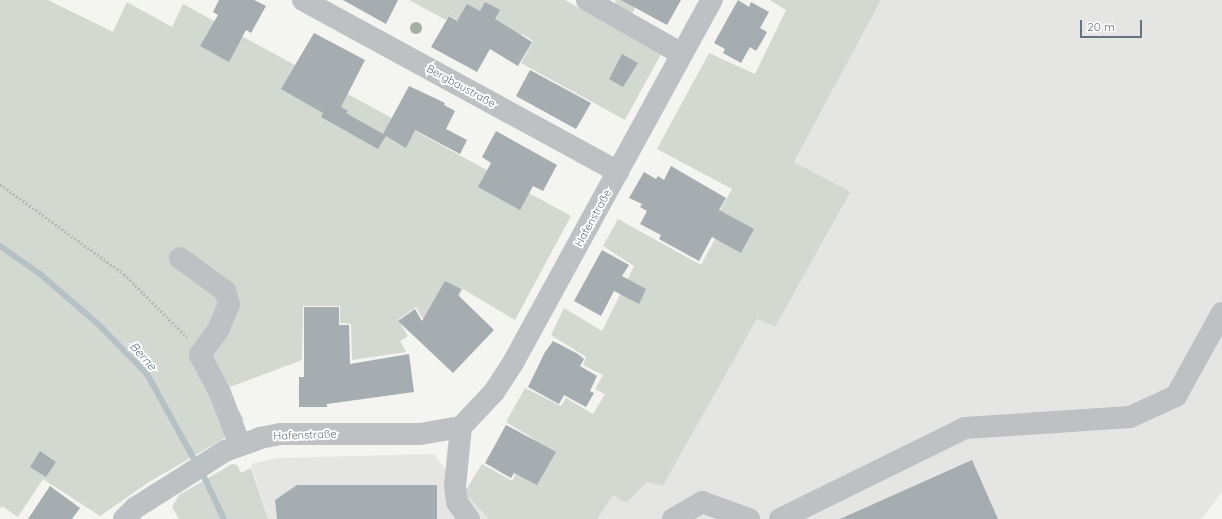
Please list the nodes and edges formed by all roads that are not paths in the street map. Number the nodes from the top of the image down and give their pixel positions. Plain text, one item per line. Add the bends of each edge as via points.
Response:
1 (303, 0) edge
2 (587, 0) edge
3 (712, 0) edge
4 (682, 54) junction
5 (618, 172) junction
6 (180, 258) dead end
7 (1222, 313) edge
8 (461, 427) junction
9 (233, 448) junction
10 (124, 519) edge
11 (469, 519) edge
12 (673, 519) edge
13 (750, 519) edge
14 (780, 519) edge

1 - 5 street, Bergbaustraße
2 - 4 street
3 - 4 street, Hafenstraße
4 - 5 street, Hafenstraße
5 - 8 street, Hafenstraße via 498,386
6 - 9 street via 225,291 229,304 218,330 200,355 220,393
7 - 14 street via 1176,396 1130,417 965,428
8 - 9 street, Hafenstraße via 420,434 281,434 260,438
8 - 11 street via 455,486 457,502
9 - 10 street, Hafenstraße via 176,481
12 - 13 street via 702,502

